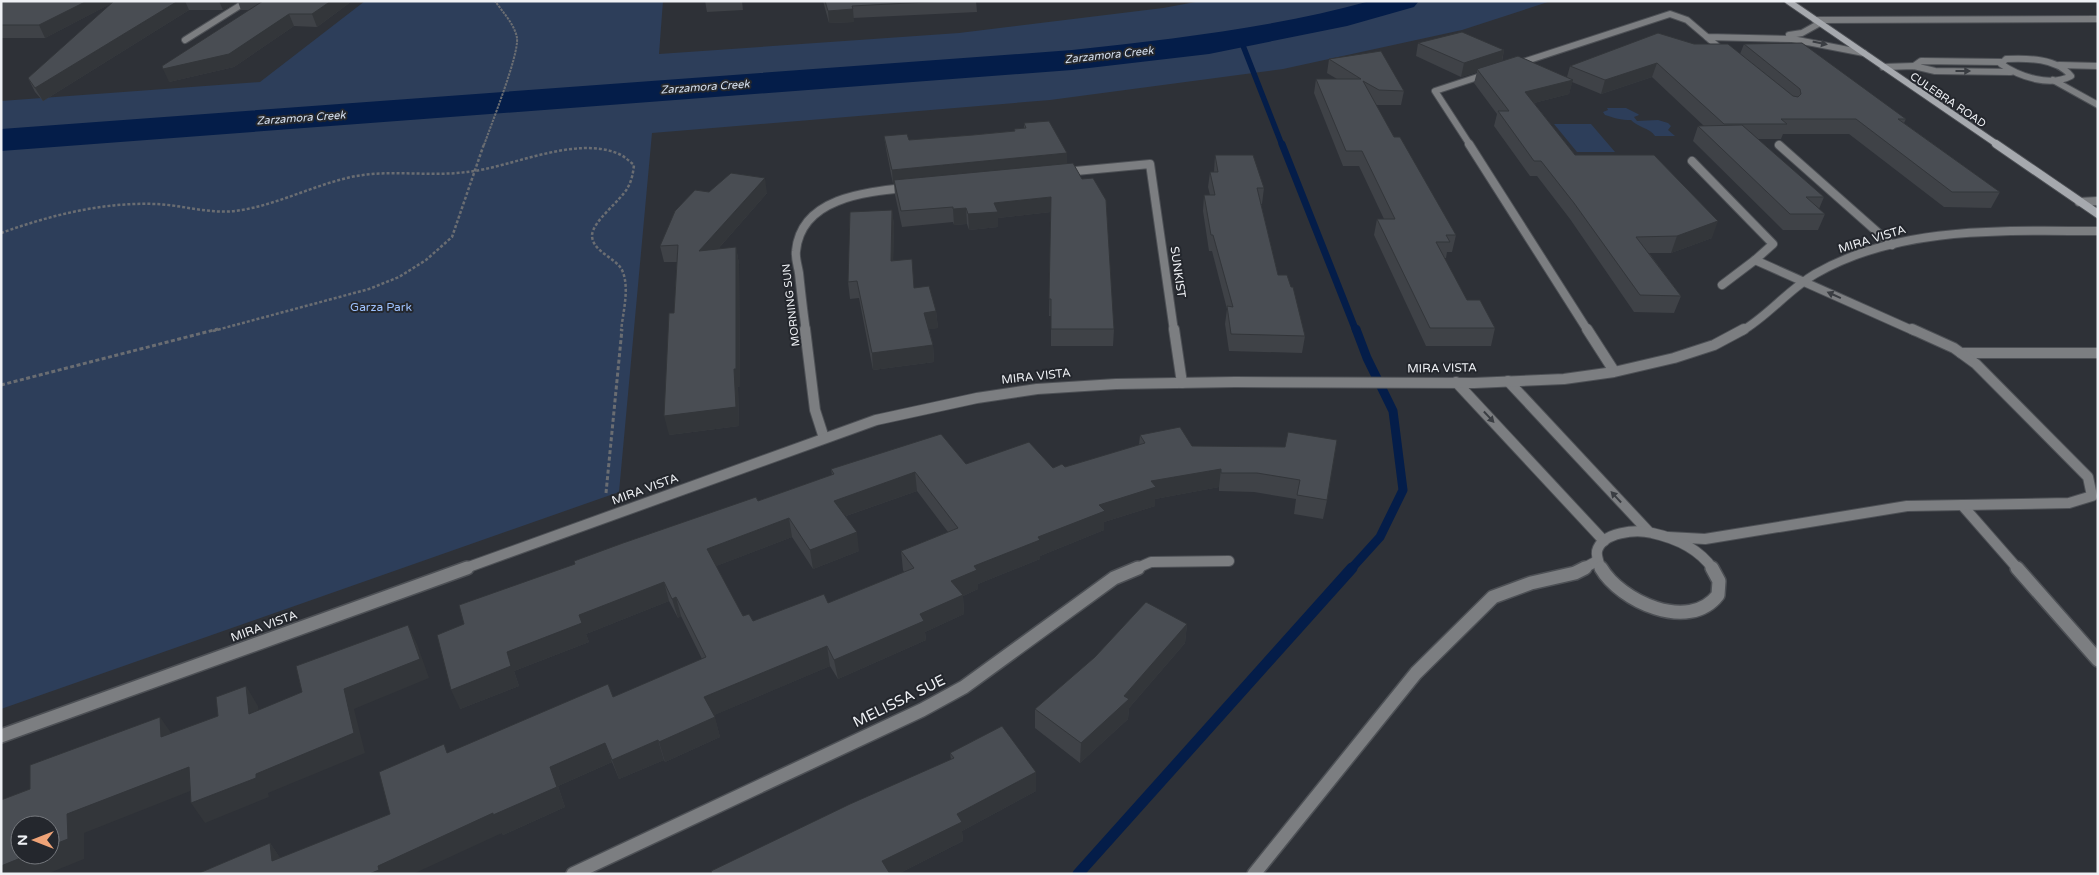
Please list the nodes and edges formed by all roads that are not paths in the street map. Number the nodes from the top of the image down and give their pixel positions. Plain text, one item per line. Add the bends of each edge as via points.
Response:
1 (247, 1) edge
2 (1788, 1) edge
3 (2098, 19) edge
4 (1818, 22) junction
5 (1707, 37) junction
6 (1776, 38) junction
7 (185, 40) dead end
8 (1864, 54) junction
9 (1730, 56) edge
10 (2001, 62) junction
11 (1510, 66) edge
12 (1883, 66) junction
13 (1914, 66) junction
14 (2057, 66) junction
15 (2098, 66) edge
16 (1492, 72) edge
17 (2011, 72) junction
18 (2053, 80) junction
19 (2098, 105) edge
20 (1779, 145) dead end
21 (1692, 161) dead end
22 (1053, 173) edge
23 (918, 187) edge
24 (2098, 201) edge
25 (2079, 202) junction
26 (2098, 214) edge
27 (2098, 231) edge
28 (1892, 245) junction
29 (1755, 260) junction
30 (1804, 282) junction
31 (1722, 285) dead end
32 (1961, 353) junction
33 (2098, 353) edge
34 (1614, 371) junction
35 (1508, 381) junction
36 (1456, 382) junction
37 (1182, 383) junction
38 (824, 438) junction
39 (1962, 505) junction
40 (1649, 532) junction
41 (1668, 537) junction
42 (1604, 540) junction
43 (1229, 561) dead end
44 (1597, 561) junction
45 (2098, 660) edge
46 (1, 736) edge
47 (573, 874) edge
48 (1254, 874) edge

1 - 7 street
2 - 4 main road, CULEBRA ROAD
3 - 4 street
4 - 6 street via 1802,33
4 - 8 main road, CULEBRA ROAD
5 - 6 street
5 - 9 street
5 - 11 street via 1687,20 1670,14
6 -> 8 street via 1819,43
8 - 12 main road, CULEBRA ROAD
10 - 13 street via 1921,61
10 - 14 street via 2024,59
10 - 17 street
12 - 13 street
12 - 25 main road, CULEBRA ROAD
13 -> 17 street via 1935,71
14 - 15 street
14 - 18 street via 2066,69 2071,76
16 - 34 street via 1436,91
17 - 18 street
18 - 19 street
20 - 28 street
21 - 29 street via 1773,244
22 - 37 street, SUNKIST via 1150,164
23 - 38 street, MORNING SUN via 848,198 825,207 809,219 800,233 796,251 798,271 815,410
24 - 25 street
25 - 26 main road, CULEBRA ROAD
27 - 28 street, MIRA VISTA via 2004,231
28 - 30 street, MIRA VISTA via 1856,255
29 - 30 street
29 - 31 street
32 -> 30 street
30 - 34 street, MIRA VISTA via 1766,315 1716,343 1679,357
32 - 33 street
32 - 39 street via 1976,364 2088,477 2092,496 2070,503
34 - 35 street, MIRA VISTA via 1547,380
35 - 36 street, MIRA VISTA
40 -> 35 street
36 - 37 street, MIRA VISTA
36 -> 42 street
37 - 38 street, MIRA VISTA via 1085,386 983,396 876,420
38 - 46 street, MIRA VISTA
39 - 41 street via 1908,506 1705,539
39 - 45 street
40 - 41 street
40 - 42 street via 1616,534
41 - 44 street via 1687,545 1713,568 1720,581 1719,594 1710,604 1696,610 1676,612 1655,608 1616,588
42 - 44 street via 1598,550
43 - 47 street, MELISSA SUE via 1151,562 1114,578 964,686 922,710
44 - 48 street via 1575,573 1531,583 1493,597 1416,673

